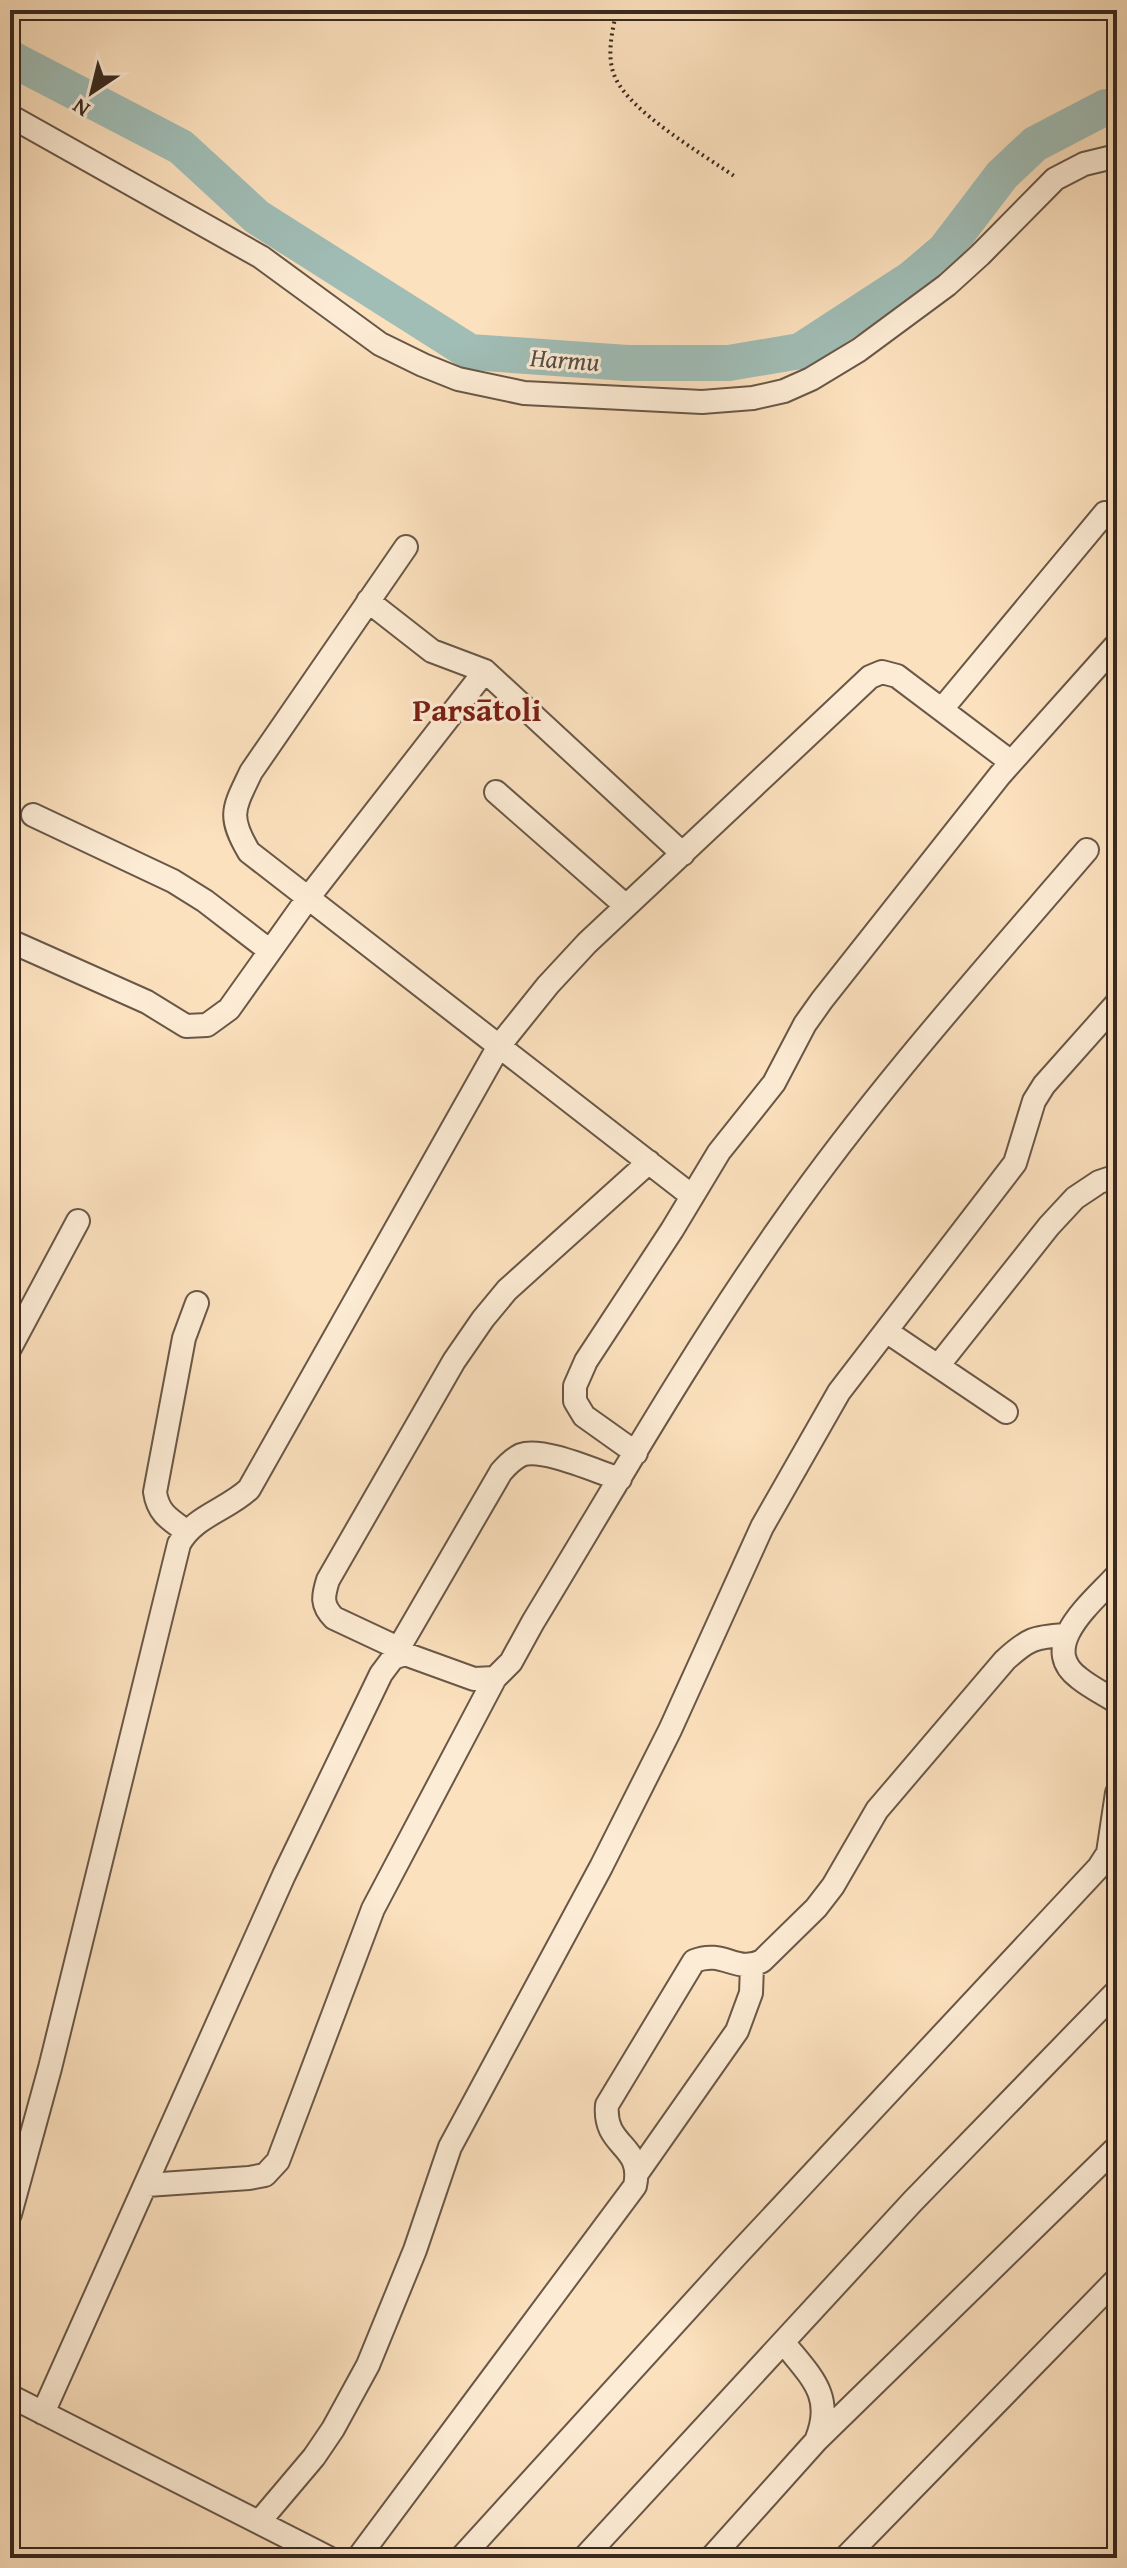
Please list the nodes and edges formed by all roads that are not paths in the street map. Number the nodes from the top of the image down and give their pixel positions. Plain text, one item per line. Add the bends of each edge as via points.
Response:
1 (10, 116) edge
2 (1117, 156) edge
3 (1105, 513) dead end
4 (406, 547) dead end
5 (368, 601) junction
6 (1117, 644) edge
7 (485, 671) junction
8 (942, 709) junction
9 (1011, 762) junction
10 (496, 792) dead end
11 (33, 815) dead end
12 (1087, 850) dead end
13 (683, 854) junction
14 (308, 898) junction
15 (626, 906) junction
16 (10, 941) edge
17 (270, 951) junction
18 (1117, 1003) edge
19 (499, 1046) junction
20 (649, 1162) junction
21 (1117, 1176) edge
22 (692, 1196) junction
23 (78, 1221) dead end
24 (197, 1303) dead end
25 (886, 1331) junction
26 (10, 1348) edge
27 (938, 1366) junction
28 (1006, 1412) dead end
29 (636, 1453) junction
30 (620, 1479) junction
31 (186, 1531) junction
32 (1117, 1575) edge
33 (1065, 1635) junction
34 (396, 1653) junction
35 (495, 1678) junction
36 (1117, 1702) edge
37 (1117, 1793) edge
38 (752, 1966) junction
39 (1117, 1991) edge
40 (1117, 2147) edge
41 (638, 2172) junction
42 (147, 2185) junction
43 (10, 2214) edge
44 (1117, 2279) edge
45 (784, 2343) junction
46 (10, 2396) edge
47 (43, 2413) junction
48 (816, 2441) junction
49 (259, 2522) junction
50 (329, 2558) edge
51 (358, 2558) edge
52 (461, 2558) edge
53 (584, 2558) edge
54 (711, 2558) edge
55 (845, 2558) edge

1 - 2 street via 261,257 380,344 423,365 458,379 524,393 702,402 753,398 811,379 947,285 1055,179
3 - 8 street
4 - 5 street
5 - 7 street via 432,651
5 - 14 street via 251,772 233,809 249,852
6 - 9 street
7 - 13 street
7 - 14 street
8 - 9 street
8 - 13 street via 897,676 882,672 870,677
9 - 22 street via 822,1000 774,1083
10 - 15 street
11 - 17 street via 173,881
12 - 29 street via 891,1080 785,1219
13 - 15 street
14 - 17 street
14 - 19 street
15 - 19 street via 566,964
16 - 17 street via 147,1002 186,1026 207,1025 229,1009
18 - 25 street via 1044,1085 1015,1163
19 - 20 street
19 - 31 street via 249,1489
20 - 22 street
20 - 34 street via 507,1290 483,1319 328,1580 325,1610
21 - 27 street via 1075,1198
22 - 29 street via 575,1386 575,1401 584,1416
23 - 26 street
24 - 31 street via 184,1338 155,1492 164,1517
25 - 27 street
25 - 49 street via 839,1392 762,1527 601,1867 468,2110 368,2365 314,2457
27 - 28 street
29 - 30 street
30 - 34 street via 539,1453 511,1461
30 - 35 street via 511,1662
31 - 43 street
32 - 33 street
33 - 36 street via 1065,1662 1076,1677
33 - 38 street via 1037,1637 1005,1660 877,1810 816,1908
34 - 35 street via 474,1679
34 - 42 street via 284,1875
35 - 42 street via 373,1909 278,2161 265,2175 249,2178
37 - 52 street via 1108,1853 1099,1867
38 - 41 street via 751,1993 737,2031
38 - 41 street via 718,1956 694,1961 607,2105 605,2120 613,2137 634,2157
39 - 45 street
40 - 48 street
41 - 51 street via 635,2186
42 - 47 street
44 - 55 street
45 - 48 street via 823,2400 823,2424
45 - 53 street
46 - 47 street
47 - 49 street
48 - 54 street
49 - 50 street

